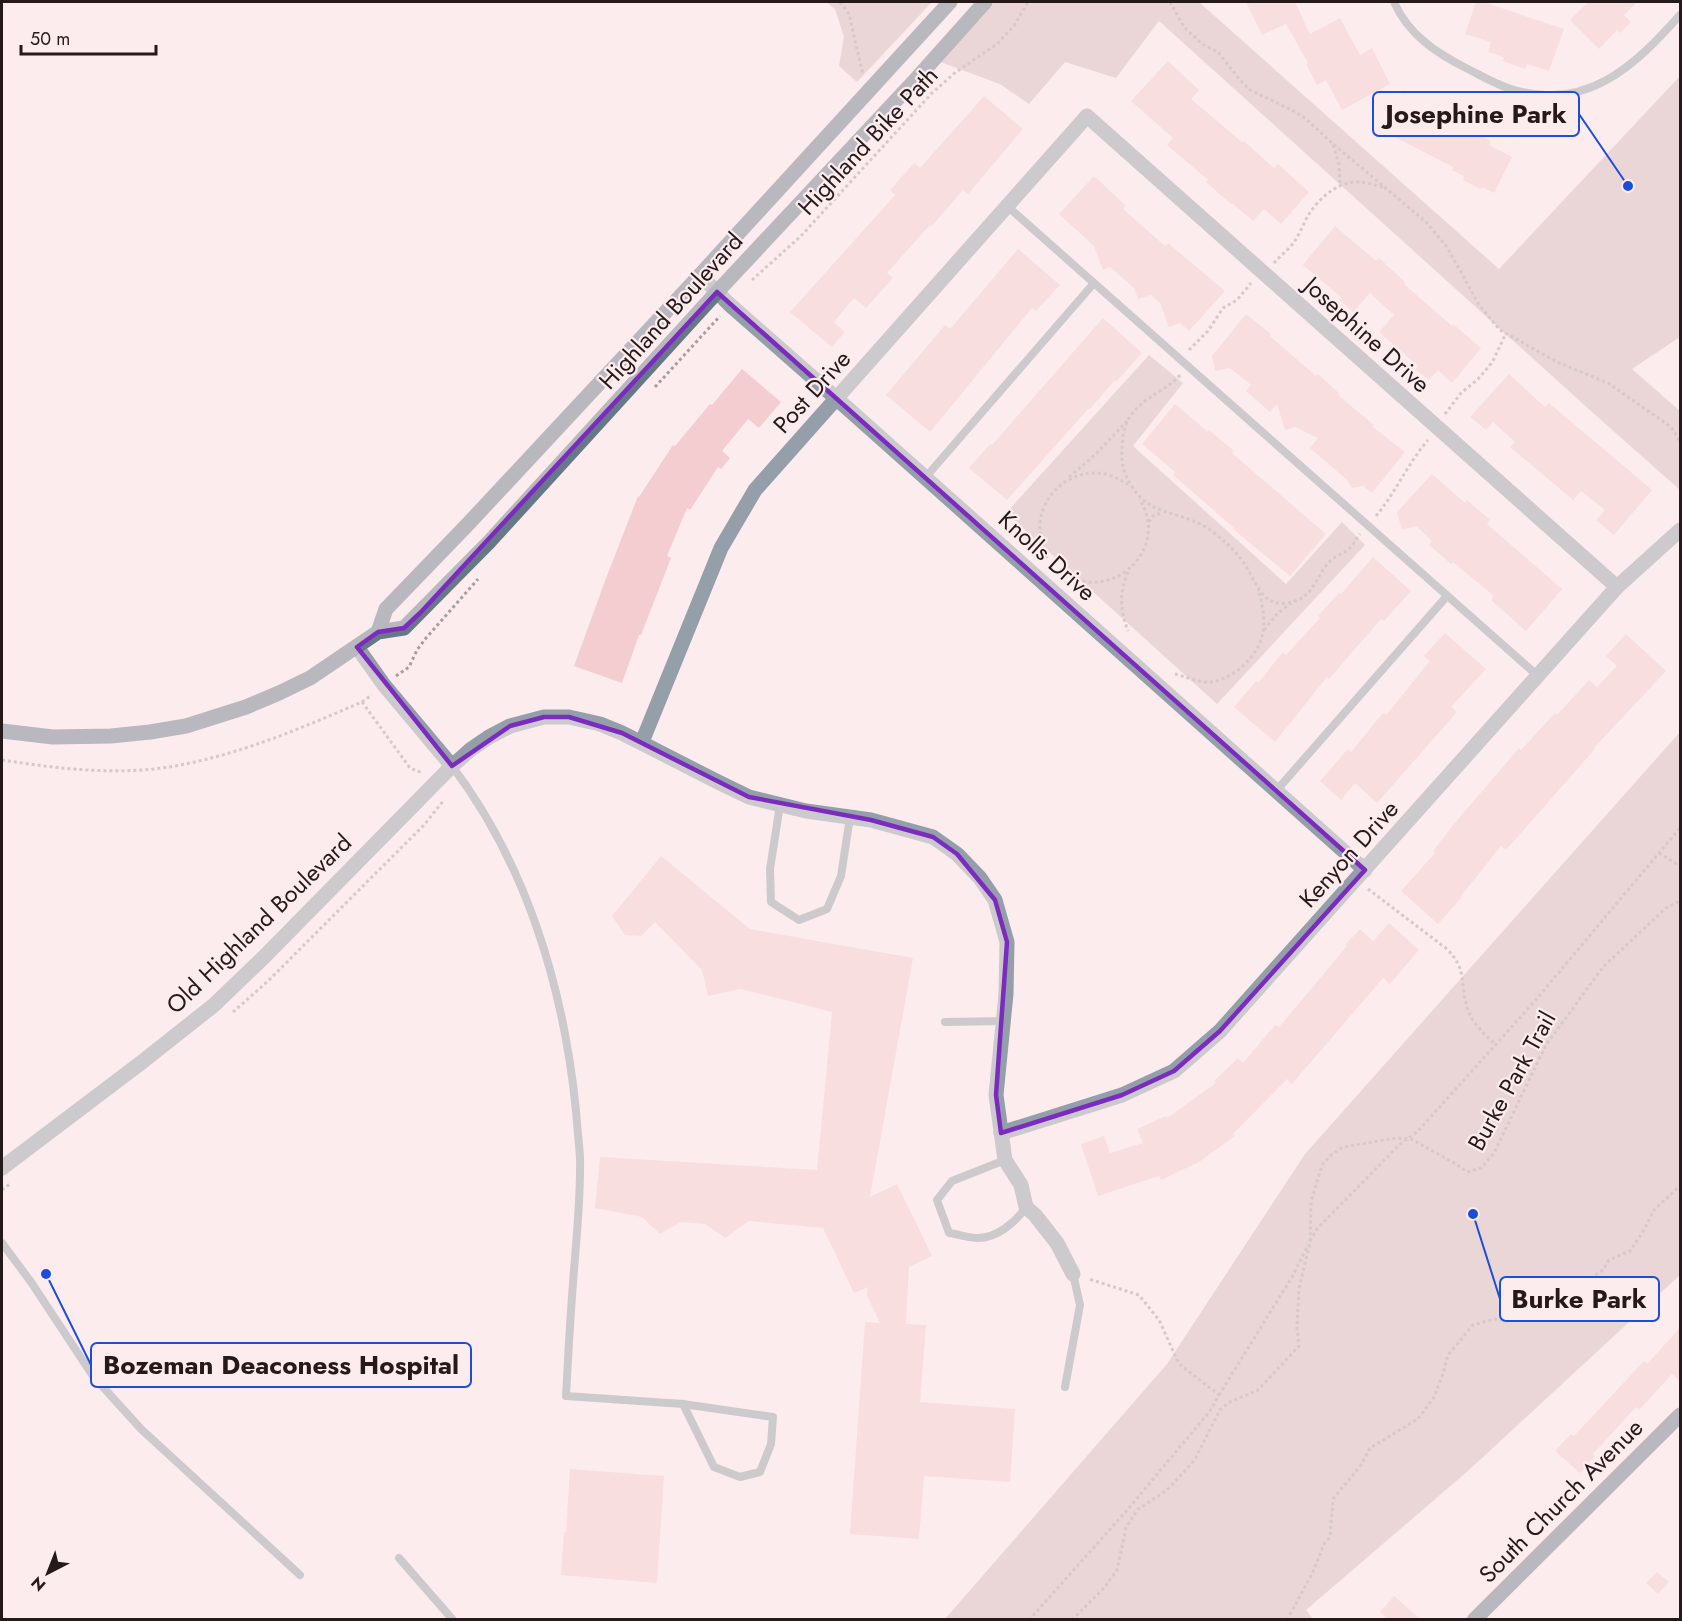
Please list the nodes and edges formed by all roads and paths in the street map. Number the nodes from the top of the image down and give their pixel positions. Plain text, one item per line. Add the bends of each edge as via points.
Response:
1 (840, 2) edge
2 (950, 2) edge
3 (985, 2) edge
4 (1028, 2) edge
5 (1170, 2) edge
6 (1394, 2) edge
7 (1680, 15) edge
8 (867, 91) junction
9 (1087, 116) joint
10 (1332, 143) junction
11 (1340, 185) junction
12 (1387, 189) junction
13 (1007, 206) junction
14 (1264, 274) junction
15 (700, 275) junction
16 (752, 281) dead end
17 (1094, 283) junction
18 (717, 292) junction
19 (1506, 333) junction
20 (1180, 359) junction
21 (1188, 366) junction
22 (836, 398) junction
23 (1130, 417) junction
24 (1437, 427) junction
25 (1680, 441) edge
26 (925, 478) junction
27 (1064, 482) junction
28 (1132, 486) junction
29 (1140, 497) junction
30 (1168, 513) junction
31 (1148, 525) junction
32 (1368, 525) junction
33 (1680, 530) edge
34 (1047, 558) dead end
35 (1128, 571) junction
36 (1071, 579) dead end
37 (1617, 587) junction
38 (1258, 590) junction
39 (1448, 596) junction
40 (1293, 602) junction
41 (1263, 630) junction
42 (1128, 631) dead end
43 (378, 632) junction
44 (357, 647) junction
45 (1175, 674) dead end
46 (1538, 676) junction
47 (2, 731) edge
48 (642, 742) junction
49 (452, 766) junction
50 (1276, 791) junction
51 (780, 805) junction
52 (850, 817) junction
53 (1680, 828) edge
54 (1659, 853) junction
55 (1680, 866) edge
56 (1361, 874) junction
57 (1680, 901) edge
58 (945, 1022) dead end
59 (1004, 1022) junction
60 (1496, 1045) junction
61 (1001, 1133) junction
62 (1407, 1139) junction
63 (1005, 1160) junction
64 (2, 1167) edge
65 (1680, 1186) edge
66 (1026, 1207) junction
67 (1310, 1242) junction
68 (2, 1243) edge
69 (1073, 1274) junction
70 (1065, 1387) dead end
71 (1219, 1395) junction
72 (683, 1404) junction
73 (1680, 1415) edge
74 (399, 1558) dead end
75 (300, 1575) dead end
76 (453, 1620) edge
77 (1029, 1620) edge
78 (1072, 1620) edge
79 (1287, 1620) edge
80 (1474, 1620) edge

1 - 8 path via 849,14
2 - 8 main road, Highland Boulevard
3 - 18 main road, Highland Boulevard
4 - 16 path, Highland Bike Path via 997,44 932,93 800,237
5 - 10 path via 1184,27 1202,44 1218,52 1250,90 1306,119
6 - 7 lane via 1420,39 1440,54 1503,86 1534,94 1572,93 1606,81 1623,70
8 - 15 main road, Highland Boulevard
9 - 13 street, Post Drive
9 - 14 street, Josephine Drive
10 - 11 path
10 - 12 path
11 - 12 path via 1365,183
11 - 14 path via 1317,203 1296,240
12 - 19 path via 1426,222 1447,247 1479,305
13 - 17 lane
13 - 22 street, Post Drive
14 - 20 path via 1223,308 1208,331
14 - 24 street, Josephine Drive
15 - 18 street, Knolls Drive
15 - 43 main road, Highland Boulevard via 386,609
17 - 20 lane
17 - 26 lane
18 - 22 street, Knolls Drive
18 - 43 main road, Highland Boulevard via 422,612 404,628
19 - 24 path via 1493,361 1461,393
19 - 25 path via 1557,362 1608,383 1671,427
20 - 21 lane
21 - 23 path via 1172,383 1147,398
21 - 32 lane
22 - 26 street, Knolls Drive
22 - 48 street, Post Drive via 755,489 721,548
23 - 27 path
23 - 28 path via 1121,458
24 - 32 path
24 - 37 street, Josephine Drive
26 - 50 street, Knolls Drive
27 - 28 path via 1095,473 1110,475
27 - 34 path via 1048,499 1040,522
28 - 29 path
29 - 30 path via 1151,507
29 - 31 path
30 - 31 path via 1157,513
30 - 38 path via 1201,524 1224,541 1243,562
31 - 35 path via 1146,545
32 - 39 lane
32 - 40 path via 1349,549 1332,559 1311,591
33 - 37 street, Kenyon Drive
35 - 36 path via 1098,582
35 - 42 path via 1120,594
37 - 46 street, Kenyon Drive
38 - 40 path via 1274,603
38 - 41 path
39 - 46 lane
39 - 50 lane
40 - 41 path
41 - 45 path via 1260,646 1238,671 1211,682
43 - 44 main road, Highland Boulevard
44 - 47 main road, Highland Boulevard via 279,693 186,726 111,736 53,737
44 - 49 street
46 - 56 street, Kenyon Drive
48 - 49 street, Old Highland Boulevard via 600,724 569,717 544,717 510,726 489,737
48 - 51 street, Old Highland Boulevard via 749,797
49 - 64 street, Old Highland Boulevard via 214,1005
49 - 72 lane via 490,823 526,897 549,966 566,1037 580,1156 566,1396
50 - 56 street, Knolls Drive
51 - 52 street, Old Highland Boulevard
51 - 52 lane via 770,870 771,902 799,920 827,909 841,876
52 - 59 street, Old Highland Boulevard via 933,837 980,878 995,900 1007,942
53 - 54 path, Burke Park Trail
54 - 55 path
54 - 60 path, Burke Park Trail
56 - 60 path via 1370,891 1456,958 1471,1018
56 - 61 street, Kenyon Drive via 1220,1031 1174,1071 1122,1095
57 - 62 path, Burke Park Trail via 1666,908 1603,967 1546,1045 1494,1153 1481,1168 1467,1172
58 - 59 lane
59 - 61 street, Old Highland Boulevard via 996,1095
60 - 62 path, Burke Park Trail
61 - 63 street, Old Highland Boulevard
62 - 67 path, Burke Park Trail via 1317,1229
62 - 67 path, Burke Park Trail via 1343,1147 1332,1154 1322,1165 1311,1202
63 - 66 street via 1021,1185
63 - 66 lane via 952,1181 937,1200 949,1233 980,1238 1002,1232
65 - 79 path via 1654,1210 1630,1251 1609,1260 1603,1270 1572,1290 1545,1297 1507,1321 1494,1319 1473,1325 1448,1355 1434,1397 1418,1419 1370,1448 1333,1499 1330,1537
66 - 69 street via 1057,1243
67 - 71 path, Burke Park Trail
67 - 78 path, Burke Park Trail via 1299,1288 1299,1346 1258,1390 1220,1410 1194,1461 1167,1490 1137,1510 1126,1528 1117,1570
68 - 75 lane via 93,1376 149,1437
69 - 70 lane via 1080,1305
69 - 71 path via 1139,1295 1159,1320 1179,1364
71 - 77 path, Burke Park Trail via 1129,1508
72 - 72 lane via 773,1417 771,1444 760,1472 740,1477 714,1467
73 - 80 main road, South Church Avenue
74 - 76 lane

